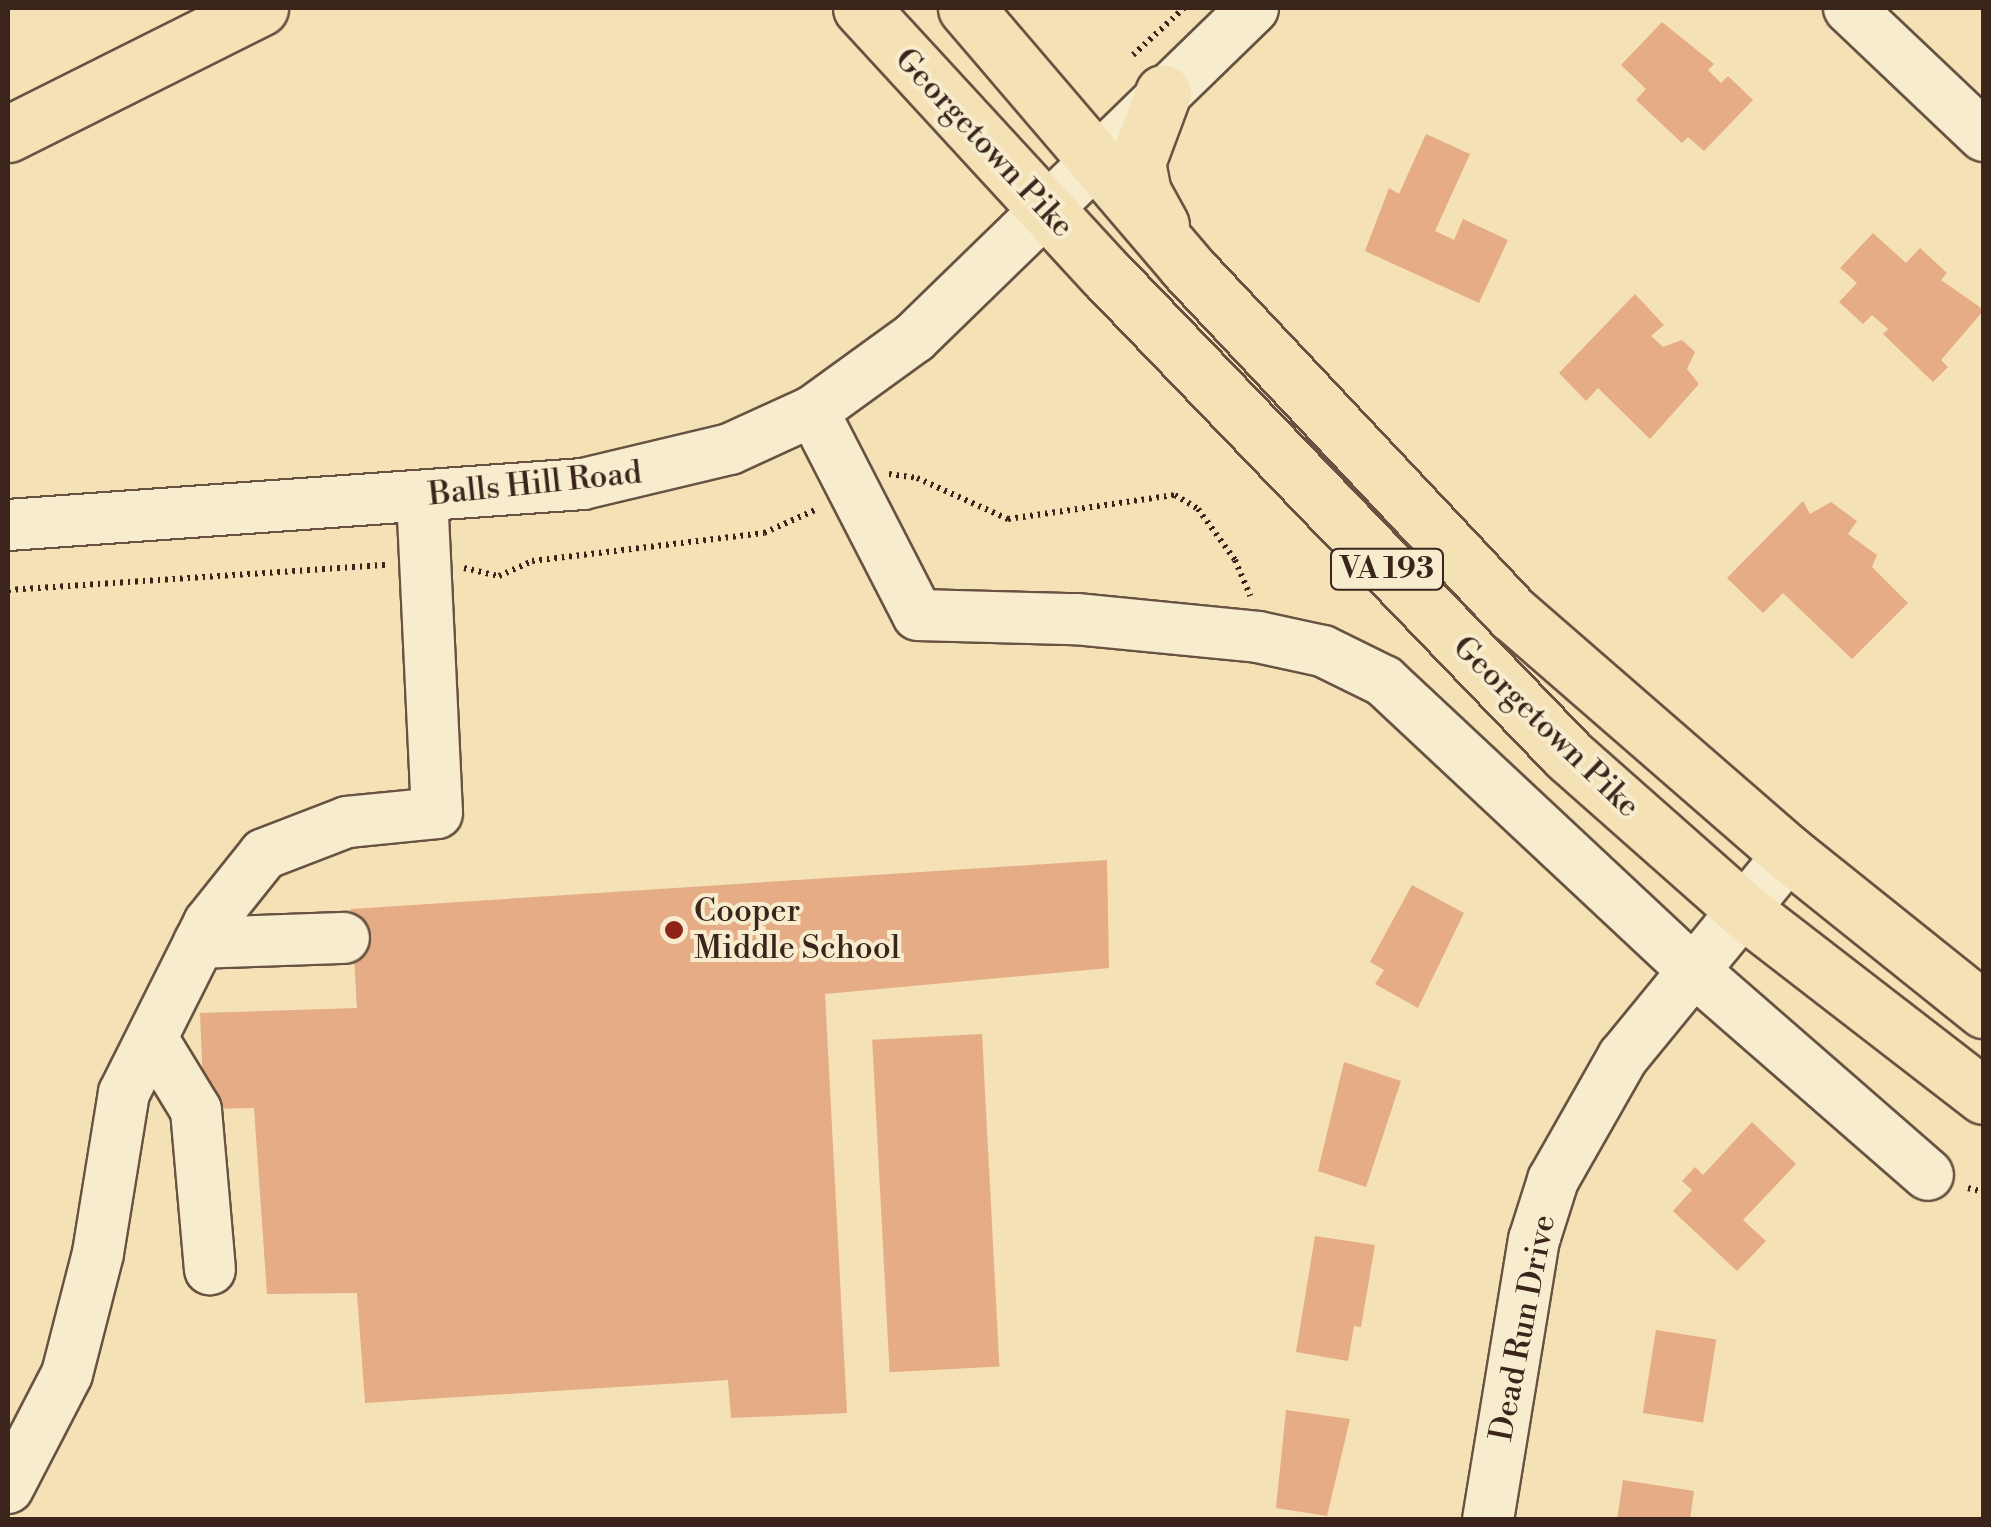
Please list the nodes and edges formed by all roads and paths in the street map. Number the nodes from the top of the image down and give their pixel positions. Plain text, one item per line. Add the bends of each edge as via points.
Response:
1 (260, 8) edge
2 (861, 8) edge
3 (966, 8) edge
4 (1184, 8) edge
5 (1254, 8) edge
6 (1849, 8) edge
7 (1148, 75) junction
8 (8, 134) edge
9 (1984, 136) edge
10 (1094, 164) junction
11 (1047, 212) junction
12 (1186, 266) junction
13 (813, 411) junction
14 (853, 490) junction
15 (422, 496) junction
16 (8, 525) edge
17 (426, 566) junction
18 (8, 590) edge
19 (1258, 636) junction
20 (1789, 854) junction
21 (1743, 910) junction
22 (344, 938) dead end
23 (198, 944) junction
24 (1692, 969) junction
25 (1984, 1010) edge
26 (152, 1038) junction
27 (1984, 1096) edge
28 (1928, 1175) dead end
29 (210, 1269) dead end
30 (8, 1488) edge
31 (1488, 1520) edge

1 - 8 main road
2 - 11 main road, Georgetown Pike / VA 193
3 - 10 main road, Georgetown Pike / VA 193
4 - 7 path
5 - 7 street, Balls Hill Road
6 - 9 street
7 - 10 street, Balls Hill Road
7 - 12 main road via 1138,176
10 - 11 street, Balls Hill Road
10 - 12 main road, Georgetown Pike / VA 193
11 - 13 street, Balls Hill Road via 914,338
11 - 21 main road, Georgetown Pike / VA 193 via 1568,755
12 - 20 main road, Georgetown Pike / VA 193 via 1513,614
13 - 14 street
13 - 15 street, Balls Hill Road via 730,450 668,468 583,484
14 - 17 path via 764,534 532,561 499,576
14 - 19 street via 918,615 1076,619
14 - 19 path via 898,472 1008,520 1175,496 1198,508 1235,560
15 - 16 street, Balls Hill Road
15 - 17 street
17 - 18 path
17 - 23 street via 437,813 347,822 264,854
19 - 24 street via 1323,651 1384,681
20 - 21 street, Dead Run Drive
20 - 25 main road, Georgetown Pike / VA 193
21 - 24 street, Dead Run Drive
21 - 27 main road, Georgetown Pike / VA 193
22 - 23 street
23 - 26 street
24 - 28 street
24 - 31 street, Dead Run Drive via 1623,1057 1553,1180 1534,1240
26 - 29 street via 196,1110
26 - 30 street via 124,1093 98,1252 67,1374

